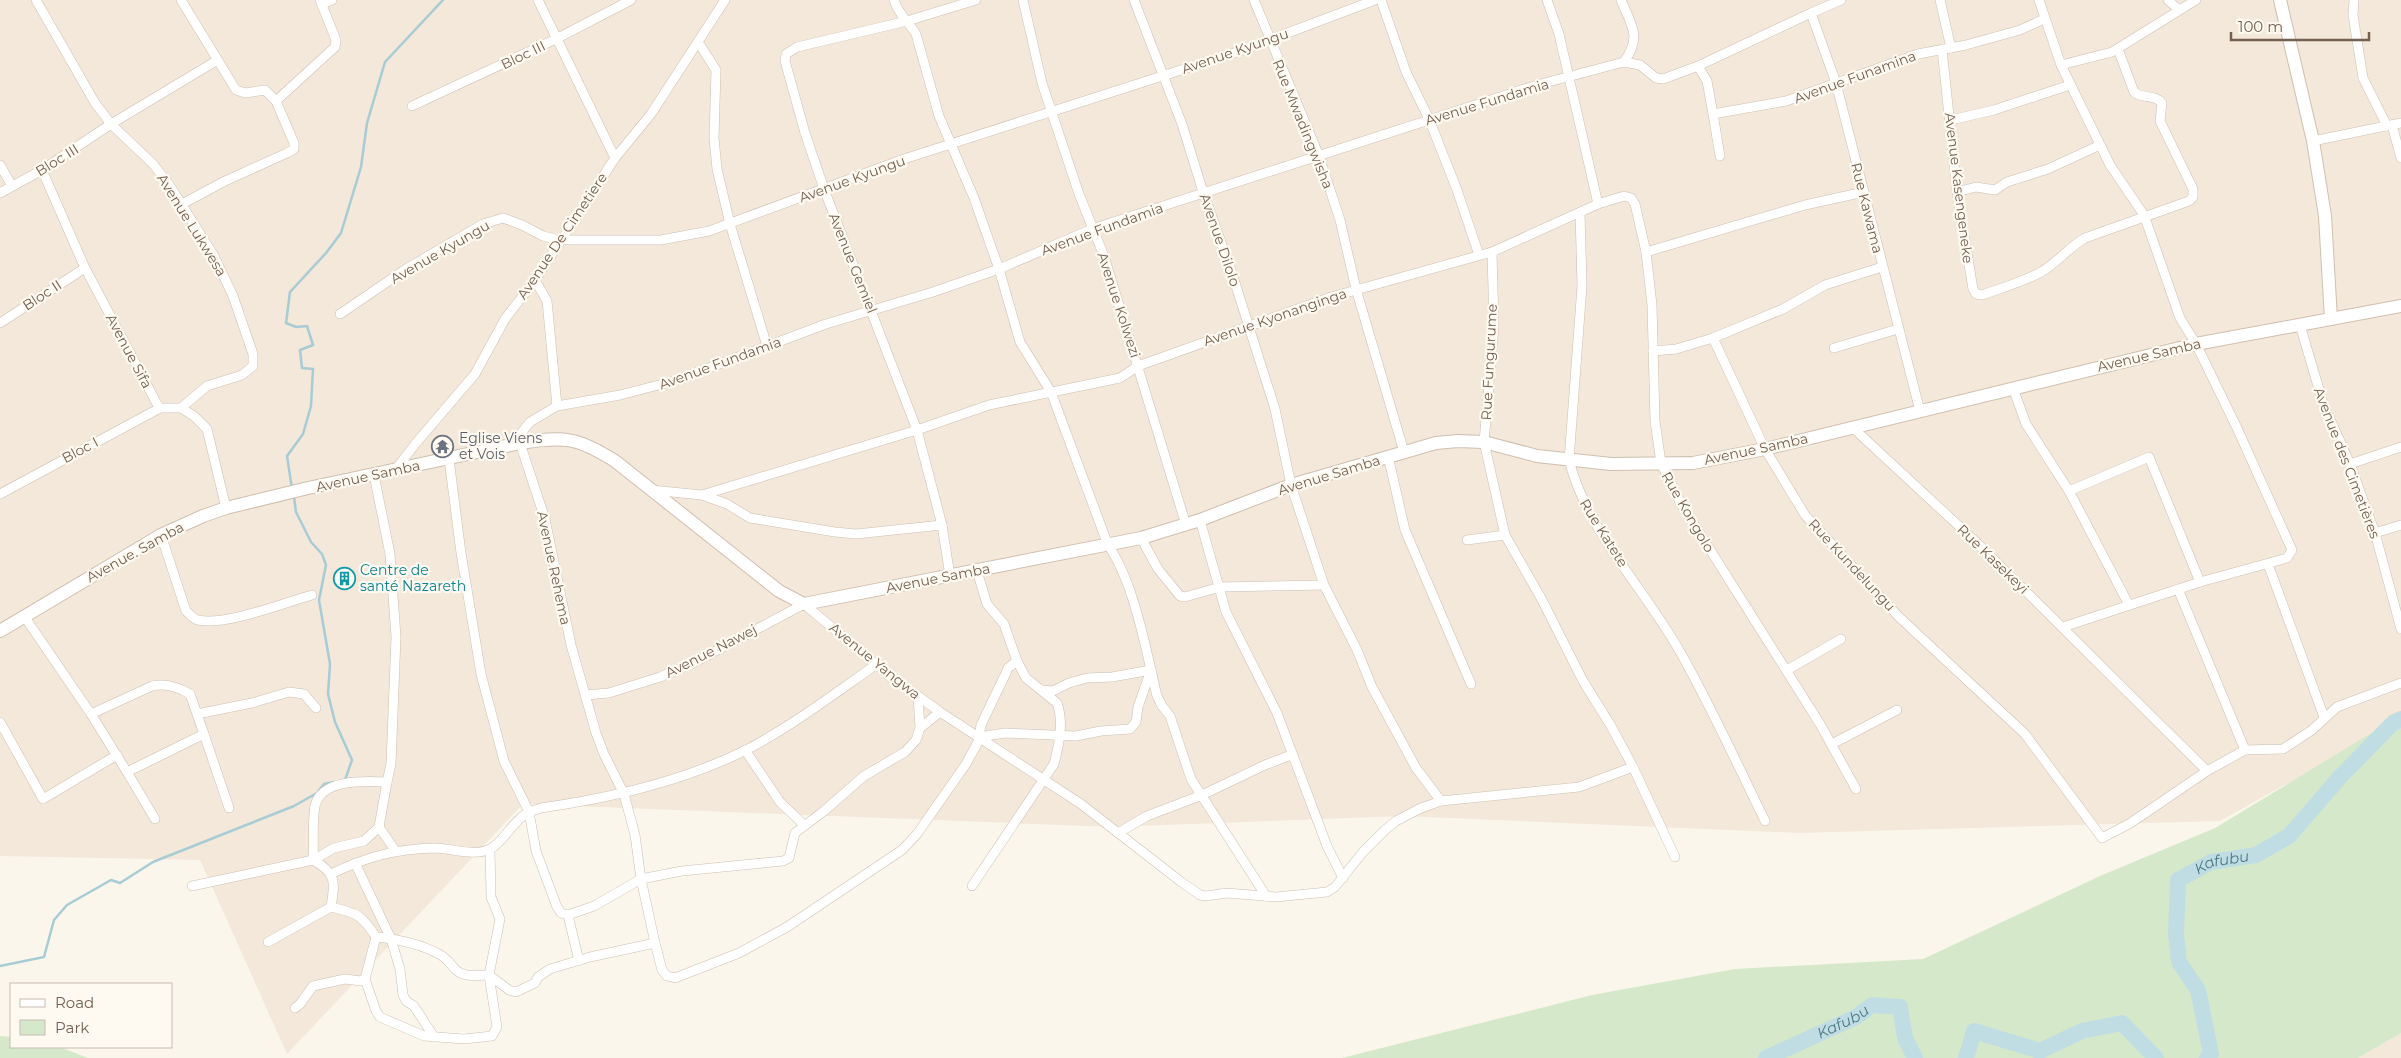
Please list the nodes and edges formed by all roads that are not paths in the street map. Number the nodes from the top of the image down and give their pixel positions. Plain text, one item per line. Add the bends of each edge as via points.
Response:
1 (36, 0) edge
2 (181, 0) edge
3 (332, 0) edge
4 (538, 0) edge
5 (632, 0) edge
6 (725, 0) edge
7 (894, 0) edge
8 (976, 0) edge
9 (1023, 0) edge
10 (1134, 0) edge
11 (1254, 0) edge
12 (1375, 0) edge
13 (1381, 0) edge
14 (1547, 0) edge
15 (1621, 0) edge
16 (1841, 0) edge
17 (1940, 0) edge
18 (2039, 0) edge
19 (2168, 0) edge
20 (2196, 0) edge
21 (2280, 0) edge
22 (2354, 0) edge
23 (321, 2) edge
24 (2179, 10) junction
25 (1814, 11) junction
26 (2044, 19) junction
27 (907, 21) junction
28 (556, 39) junction
29 (1269, 40) junction
30 (698, 42) junction
31 (1952, 48) junction
32 (2118, 49) junction
33 (1942, 50) junction
34 (216, 61) junction
35 (1624, 62) junction
36 (2061, 65) junction
37 (1698, 66) junction
38 (1163, 76) junction
39 (1569, 76) junction
40 (1836, 83) junction
41 (2070, 85) junction
42 (276, 100) junction
43 (412, 106) dead end
44 (1053, 111) junction
45 (1713, 114) junction
46 (1429, 120) junction
47 (1951, 120) junction
48 (111, 124) junction
49 (2394, 125) edge
50 (2313, 141) junction
51 (2100, 145) junction
52 (950, 146) junction
53 (1319, 156) junction
54 (1720, 156) dead end
55 (615, 158) junction
56 (2401, 158) edge
57 (0, 165) edge
58 (42, 170) junction
59 (12, 186) junction
60 (824, 189) junction
61 (1203, 192) junction
62 (1864, 192) junction
63 (1957, 192) junction
64 (0, 193) edge
65 (1631, 198) joint
66 (182, 204) junction
67 (1598, 204) junction
68 (1580, 212) junction
69 (2144, 215) junction
70 (730, 224) junction
71 (1092, 229) junction
72 (560, 240) junction
73 (1492, 252) junction
74 (1646, 252) junction
75 (1479, 255) junction
76 (1882, 267) junction
77 (85, 268) junction
78 (999, 269) junction
79 (535, 280) junction
80 (1356, 289) junction
81 (2401, 306) edge
82 (873, 311) junction
83 (340, 314) dead end
84 (2331, 319) junction
85 (0, 324) edge
86 (2300, 325) junction
87 (1249, 327) junction
88 (1898, 329) junction
89 (1713, 338) junction
90 (2196, 344) junction
91 (767, 346) junction
92 (1834, 348) dead end
93 (1653, 351) junction
94 (1138, 366) junction
95 (2013, 388) junction
96 (1051, 392) junction
97 (557, 406) junction
98 (160, 408) junction
99 (181, 408) junction
100 (1920, 411) junction
101 (1852, 427) junction
102 (918, 430) junction
103 (520, 442) junction
104 (1484, 442) junction
105 (2401, 447) edge
106 (1765, 449) junction
107 (1404, 452) junction
108 (1388, 456) junction
109 (449, 459) junction
110 (1569, 460) junction
111 (1661, 463) junction
112 (2350, 464) junction
113 (396, 470) junction
114 (374, 475) junction
115 (1291, 485) junction
116 (651, 490) junction
117 (2069, 491) junction
118 (0, 494) edge
119 (280, 495) joint
120 (702, 495) junction
121 (226, 508) junction
122 (1200, 520) junction
123 (942, 525) junction
124 (1186, 525) junction
125 (2401, 525) edge
126 (2375, 534) junction
127 (1505, 535) junction
128 (162, 536) junction
129 (1141, 538) junction
130 (1467, 540) dead end
131 (1108, 544) junction
132 (2268, 564) junction
133 (977, 572) junction
134 (950, 576) junction
135 (2200, 582) junction
136 (1324, 585) junction
137 (1220, 588) junction
138 (2178, 589) junction
139 (312, 595) dead end
140 (804, 604) junction
141 (2129, 605) junction
142 (24, 616) junction
143 (2063, 627) junction
144 (2401, 629) edge
145 (0, 631) edge
146 (1841, 639) dead end
147 (1017, 661) junction
148 (877, 664) junction
149 (1151, 670) junction
150 (1787, 670) junction
151 (2401, 683) edge
152 (1471, 684) dead end
153 (1042, 690) junction
154 (586, 695) junction
155 (918, 696) junction
156 (316, 708) dead end
157 (1897, 710) dead end
158 (940, 712) junction
159 (91, 714) junction
160 (197, 714) junction
161 (2324, 717) junction
162 (0, 722) edge
163 (920, 728) junction
164 (204, 734) junction
165 (1060, 736) junction
166 (980, 737) junction
167 (1832, 744) junction
168 (745, 750) junction
169 (2245, 750) junction
170 (117, 755) junction
171 (1291, 755) junction
172 (1633, 767) junction
173 (2207, 771) junction
174 (127, 772) junction
175 (1044, 780) junction
176 (388, 782) junction
177 (1856, 789) dead end
178 (624, 794) junction
179 (1202, 795) junction
180 (1441, 801) junction
181 (230, 808) dead end
182 (529, 812) junction
183 (155, 819) dead end
184 (1765, 821) dead end
185 (804, 825) junction
186 (379, 827) junction
187 (1118, 833) junction
188 (490, 849) junction
189 (395, 850) junction
190 (1675, 856) dead end
191 (313, 860) junction
192 (355, 863) junction
193 (331, 874) junction
194 (1343, 878) junction
195 (642, 879) junction
196 (192, 886) dead end
197 (972, 886) dead end
198 (1266, 896) junction
199 (331, 907) junction
200 (568, 915) junction
201 (376, 937) junction
202 (391, 939) junction
203 (268, 942) dead end
204 (655, 943) junction
205 (579, 961) junction
206 (489, 975) junction
207 (365, 979) junction
208 (295, 1008) dead end
209 (434, 1037) junction

1 - 48 street, Avenue Lukwesa
2 - 34 street
3 - 23 street
4 - 28 street
5 - 28 street, Bloc III
6 - 30 street, Avenue De Cimetiere
7 - 27 street via 899,13
8 - 27 street, Avenue Gemiel
9 - 44 street, Avenue Kolwezi via 1042,83
10 - 38 street, Avenue Dilolo
11 - 29 street, Rue Mwadingwisha
12 - 29 street, Avenue Kyungu
13 - 46 street via 1406,72
14 - 39 street
15 - 35 street via 1635,40
16 - 25 street
17 - 31 street
18 - 26 street
19 - 24 street
20 - 24 street
21 - 50 street
22 - 49 street via 2363,78
23 - 42 street via 336,40 335,47
24 - 32 street
25 - 37 street
25 - 40 street, Rue Kawama
26 - 31 street, Avenue Funamina via 2020,30
26 - 36 street
27 - 52 street via 916,34
27 - 60 street, Avenue Gemiel via 802,45 786,54 785,61 805,133
28 - 43 street, Bloc III
28 - 55 street
29 - 38 street, Avenue Kyungu
29 - 53 street, Rue Mwadingwisha
30 - 55 street, Avenue De Cimetiere via 637,134
30 - 70 street via 716,70 714,138 717,169
31 - 33 street, Avenue Funamina
32 - 36 street
32 - 69 street, Avenue Kasengeneke via 2134,92 2162,103 2160,122 2194,192 2189,200
33 - 40 street, Avenue Funamina via 1918,54
33 - 47 street, Avenue Kasengeneke
34 - 42 street via 236,90 245,93 265,90
34 - 48 street, Bloc III
35 - 37 street via 1640,65 1656,78 1663,79
35 - 39 street, Avenue Fundamia
36 - 41 street
37 - 45 street via 1707,81
38 - 44 street, Avenue Kyungu
38 - 61 street, Avenue Dilolo
39 - 46 street, Avenue Fundamia
39 - 67 street
40 - 45 street, Avenue Funamina via 1786,102
40 - 62 street, Rue Kawama
41 - 47 street via 1994,110
41 - 51 street
42 - 66 street via 294,149
44 - 52 street, Avenue Kyungu
44 - 71 street, Avenue Kolwezi
45 - 54 street
46 - 53 street, Avenue Fundamia
46 - 75 street
47 - 63 street, Avenue Kasengeneke
48 - 58 street, Bloc III
48 - 66 street, Avenue Lukwesa via 153,164
49 - 50 street
49 - 56 street
50 - 84 street via 2325,216
51 - 63 street via 2040,172 2007,182 1995,190 1976,188
51 - 69 street
52 - 60 street, Avenue Kyungu
52 - 78 street via 974,198
53 - 61 street, Avenue Fundamia
53 - 80 street, Rue Mwadingwisha via 1340,220
55 - 72 street, Avenue De Cimetiere
57 - 59 street
58 - 59 street, Bloc III
58 - 77 street, Avenue Sifa
59 - 64 street, Bloc III
60 - 70 street, Avenue Kyungu
60 - 82 street, Avenue Gemiel
61 - 71 street, Avenue Fundamia
61 - 87 street, Avenue Dilolo
62 - 74 street via 1804,205
62 - 76 street, Rue Kawama
63 - 69 street, Avenue Kasengeneke via 1974,289 1976,294 1982,295 2040,272 2085,238
65 - 67 street, Avenue Kyonanginga via 1624,196
65 - 74 street, Rue Kongolo
66 - 99 street, Avenue Lukwesa via 230,288 253,354 253,366 242,375 207,386
67 - 68 street, Avenue Kyonanginga
68 - 73 street, Avenue Kyonanginga
68 - 110 street, Rue Katete via 1582,286
69 - 90 street via 2180,318
70 - 72 street, Avenue Kyungu via 660,240
70 - 91 street
71 - 78 street, Avenue Fundamia
71 - 94 street, Avenue Kolwezi via 1104,256
72 - 79 street, Avenue De Cimetiere
72 - 83 street, Avenue Kyungu via 502,218 483,224 406,269
73 - 75 street, Avenue Kyonanginga
73 - 104 street, Rue Fungurume via 1494,326
74 - 93 street, Rue Kongolo
75 - 80 street, Avenue Kyonanginga
76 - 88 street, Rue Kawama
76 - 89 street via 1825,286 1783,309
77 - 85 street, Bloc II
77 - 98 street, Avenue Sifa
78 - 82 street, Avenue Fundamia
78 - 96 street via 1020,342
79 - 97 street via 547,301
79 - 113 street, Avenue De Cimetiere via 505,319 475,374
80 - 87 street, Avenue Kyonanginga
80 - 107 street, Rue Mwadingwisha
81 - 84 street, Avenue Samba
82 - 91 street, Avenue Fundamia
82 - 102 street, Avenue Gemiel via 894,374
84 - 86 street, Avenue Samba
86 - 90 street, Avenue Samba
86 - 112 street, Avenue des Cimetières via 2323,403
87 - 94 street, Avenue Kyonanginga
87 - 115 street, Avenue Dilolo via 1275,409
88 - 92 street
88 - 100 street, Rue Kawama
89 - 93 street
89 - 106 street, Rue Kundelungu
90 - 95 street, Avenue Samba
90 - 132 street via 2292,550 2287,558
91 - 97 street, Avenue Fundamia via 646,390
93 - 111 street, Rue Kongolo via 1655,421
94 - 96 street, Avenue Kyonanginga via 1120,378
94 - 124 street, Avenue Kolwezi
95 - 100 street, Avenue Samba
95 - 117 street via 2026,424
96 - 102 street, Avenue Kyonanginga via 982,407
96 - 131 street
97 - 103 street, Avenue Fundamia via 530,422 522,432
98 - 99 street
98 - 118 street, Bloc I
99 - 121 street via 207,429
100 - 101 street, Avenue Samba
101 - 106 street, Avenue Samba
101 - 143 street, Rue Kasekeyi
102 - 120 street, Avenue Kyonanginga
102 - 123 street, Avenue Gemiel
103 - 109 street, Avenue Samba
103 - 116 street, Avenue Samba via 552,438 591,446
103 - 154 street, Avenue Rehema via 545,519 571,645
104 - 107 street, Avenue Samba via 1444,443
104 - 110 street, Avenue Samba via 1536,456
104 - 127 street, Rue Fungurume
105 - 112 street
106 - 111 street, Avenue Samba via 1693,463
106 - 173 street, Rue Kundelungu via 1805,515 1898,616 2024,734 2102,838 2129,824
107 - 108 street, Avenue Samba
108 - 115 street, Avenue Samba
108 - 152 street via 1405,530
109 - 113 street, Avenue Samba
109 - 182 street via 481,674 504,761
110 - 111 street, Avenue Samba via 1612,464
110 - 184 street, Rue Katete via 1575,483 1589,512 1679,650
111 - 150 street, Rue Kongolo via 1680,502
112 - 126 street, Avenue des Cimetières
113 - 114 street, Avenue Samba
114 - 119 street, Avenue Samba
114 - 176 street via 390,554 396,658
115 - 122 street, Avenue Samba
115 - 136 street, Avenue Dilolo
116 - 120 street
116 - 140 street, Avenue Samba via 779,591
117 - 135 street via 2149,457
117 - 141 street
119 - 121 street, Avenue. Samba
120 - 123 street via 727,504 750,518 835,532 856,534
121 - 128 street, Avenue. Samba via 182,524
122 - 124 street, Avenue Samba
122 - 137 street
123 - 134 street, Avenue Gemiel
124 - 129 street, Avenue Samba
125 - 126 street
126 - 144 street, Avenue des Cimetières
127 - 130 street
127 - 172 street
128 - 139 street via 186,611 196,620 212,622
128 - 142 street, Avenue. Samba
129 - 131 street, Avenue Samba
129 - 137 street via 1158,570 1180,596
131 - 133 street, Avenue Samba
131 - 149 street via 1118,559 1130,593
132 - 135 street
132 - 161 street
133 - 134 street, Avenue Samba
133 - 147 street via 987,604 1004,624
134 - 140 street, Avenue Samba
135 - 138 street
136 - 137 street
136 - 180 street, Avenue Dilolo via 1372,687 1416,768
137 - 171 street via 1228,618 1277,713
138 - 141 street
138 - 169 street
140 - 148 street, Avenue Yangwa
140 - 154 street, Avenue Nawej via 660,677 609,693
141 - 143 street
142 - 145 street, Avenue. Samba
142 - 159 street
143 - 173 street, Rue Kasekeyi
146 - 150 street
147 - 153 street via 1026,678
147 - 166 street via 1008,668 981,725
148 - 155 street, Avenue Yangwa
148 - 168 street
149 - 153 street via 1088,678 1053,691
149 - 165 street via 1134,726 1124,731
149 - 179 street via 1157,696 1170,716 1191,779
150 - 167 street, Rue Kongolo
151 - 161 street via 2337,707
153 - 165 street via 1060,710
154 - 178 street, Avenue Rehema via 604,754
155 - 158 street, Avenue Yangwa
155 - 163 street
156 - 160 street via 304,694 290,692
157 - 167 street
158 - 163 street
158 - 166 street, Avenue Yangwa
159 - 160 street via 159,684 190,694
159 - 170 street
160 - 164 street
161 - 169 street via 2312,730 2283,750
162 - 170 street via 42,799
163 - 185 street via 916,740 905,752 864,776
164 - 174 street
164 - 181 street
165 - 166 street via 1005,733
165 - 175 street via 1054,764
166 - 175 street, Avenue Yangwa
166 - 204 street, Avenue Rehema via 966,764 911,842 787,927 739,953 675,978 666,976 662,970
167 - 177 street, Rue Kongolo
168 - 178 street via 668,781
168 - 185 street via 780,802
169 - 173 street
170 - 174 street
171 - 179 street via 1264,764
171 - 194 street
172 - 180 street, Avenue Yangwa via 1579,788
172 - 190 street
174 - 183 street
175 - 187 street, Avenue Yangwa
175 - 197 street
176 - 186 street
176 - 191 street via 350,781 320,796 315,806
178 - 182 street
178 - 195 street, Avenue Rehema via 636,835
179 - 187 street via 1147,816
179 - 198 street
180 - 194 street, Avenue Yangwa via 1396,821 1363,852
182 - 188 street
182 - 200 street via 539,860 557,907
185 - 195 street via 795,833 789,858 783,861 682,871
186 - 189 street
186 - 191 street via 364,841 334,848
187 - 198 street, Avenue Yangwa via 1200,894
188 - 189 street via 466,852 433,848
188 - 206 street via 491,897 500,919
189 - 192 street
191 - 193 street
191 - 196 street
192 - 193 street
192 - 202 street
193 - 199 street via 334,888
194 - 198 street, Avenue Yangwa via 1327,892
195 - 200 street via 594,906
195 - 204 street, Avenue Rehema
199 - 201 street via 355,913
199 - 203 street
200 - 205 street
201 - 202 street
201 - 207 street
202 - 206 street via 438,953 463,974
202 - 209 street via 406,1001 418,1011
204 - 205 street
205 - 206 street via 550,969 535,983 516,992
206 - 209 street via 497,1027 492,1036 464,1039
207 - 208 street via 345,979 314,986
207 - 209 street via 380,1017 424,1036

